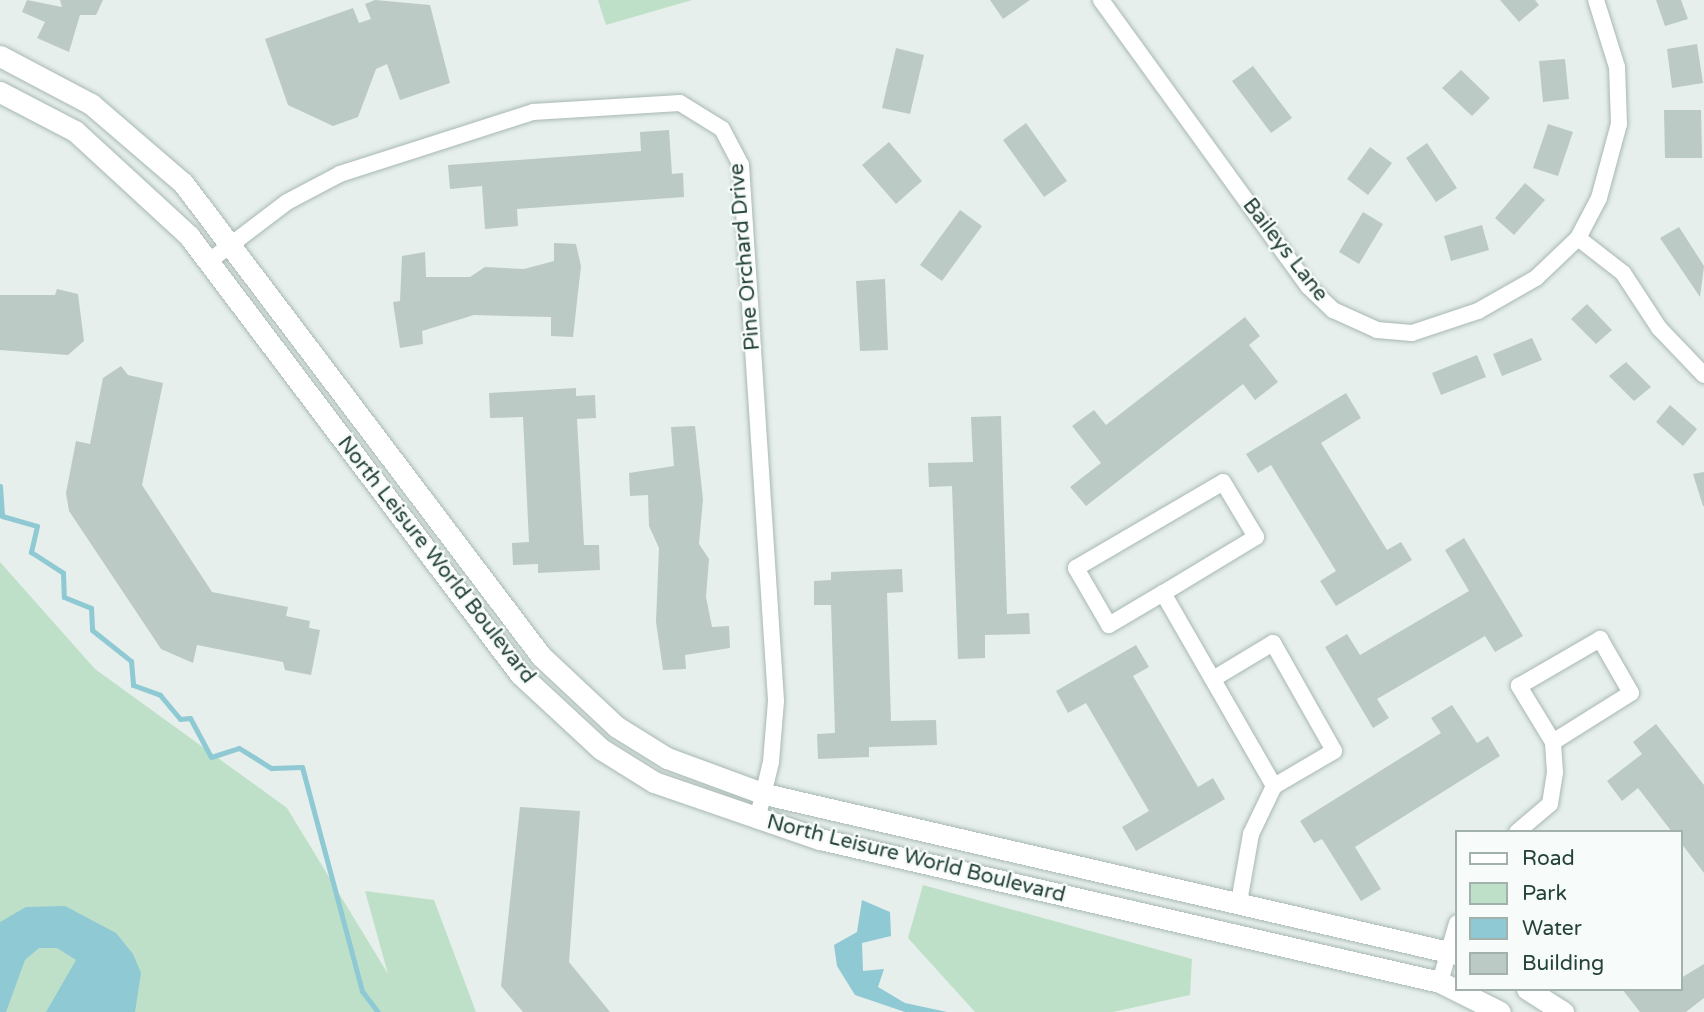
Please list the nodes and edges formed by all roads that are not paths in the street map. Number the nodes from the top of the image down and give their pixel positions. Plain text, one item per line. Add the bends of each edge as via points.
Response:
1 (1101, 0) edge
2 (1596, 0) edge
3 (0, 56) edge
4 (0, 92) edge
5 (1578, 238) junction
6 (233, 241) junction
7 (208, 262) junction
8 (1704, 375) edge
9 (1163, 593) junction
10 (1213, 679) junction
11 (1553, 742) junction
12 (1274, 786) junction
13 (765, 794) junction
14 (757, 820) junction
15 (1519, 830) edge
16 (1239, 902) junction
17 (1456, 930) edge
18 (1453, 952) edge
19 (1440, 982) junction
20 (1456, 990) edge
21 (1458, 991) edge
22 (1530, 991) edge
23 (1500, 1012) edge
24 (1563, 1012) edge

1 - 5 street, Baileys Lane via 1308,286 1333,310 1377,330 1412,333 1446,325 1536,278
2 - 5 street, Baileys Lane via 1617,67 1619,124 1600,198
3 - 6 street, North Leisure World Boulevard via 76,94 119,124 183,183
4 - 7 street, North Leisure World Boulevard via 97,148
5 - 8 street via 1623,273 1659,328
6 - 7 street, Pine Orchard Drive
6 - 13 street, North Leisure World Boulevard via 541,656 617,727 667,758
6 - 13 street, Pine Orchard Drive via 340,174 533,112 680,103 722,129 741,165 744,199 776,701
7 - 14 street, North Leisure World Boulevard via 542,696 601,749 654,782
9 - 9 street via 1256,537 1223,482 1076,568 1109,625
9 - 10 street
10 - 12 street
10 - 12 street via 1273,643 1334,751
11 - 11 street via 1519,686 1600,639 1632,693
11 - 15 street via 1554,793
12 - 16 street via 1251,834
13 - 14 street, Pine Orchard Drive
13 - 16 street, North Leisure World Boulevard
14 - 19 street, North Leisure World Boulevard
16 - 18 street, North Leisure World Boulevard
17 - 18 street
18 - 19 street
19 - 20 street, North Leisure World Boulevard
21 - 23 street, North Leisure World Boulevard
22 - 24 street

